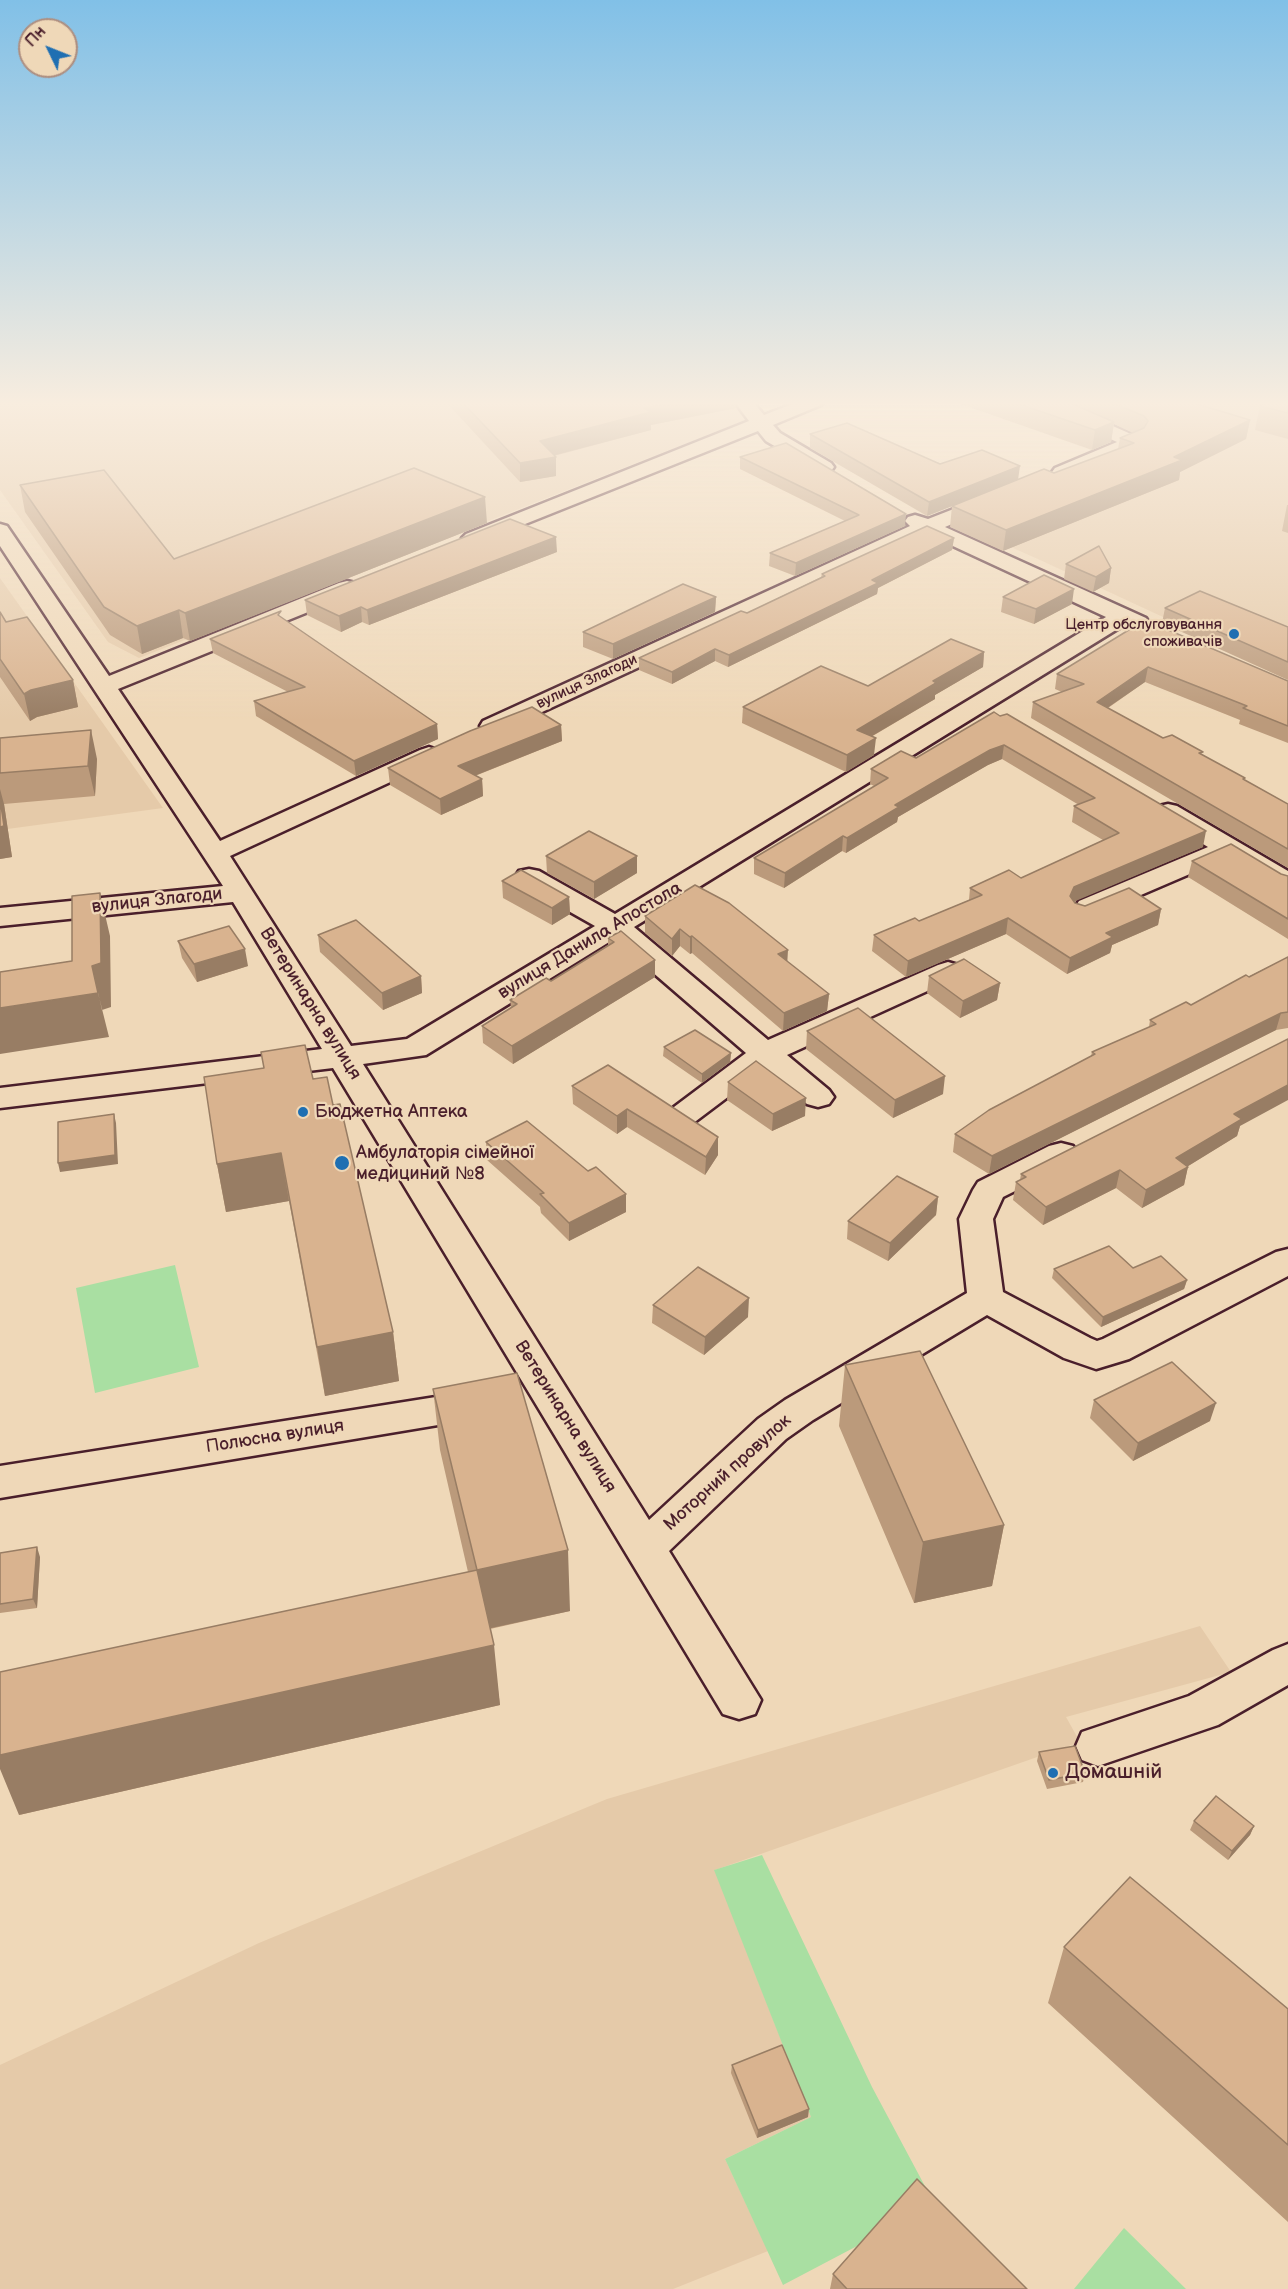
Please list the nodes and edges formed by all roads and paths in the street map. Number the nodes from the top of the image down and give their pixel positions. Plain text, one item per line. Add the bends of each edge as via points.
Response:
1 (548, 508) edge
2 (972, 508) edge
3 (896, 509) edge
4 (926, 527) junction
5 (0, 530) edge
6 (453, 546) edge
7 (366, 581) edge
8 (1123, 616) junction
9 (1155, 631) edge
10 (104, 686) junction
11 (473, 734) edge
12 (452, 744) edge
13 (1146, 799) edge
14 (1228, 848) junction
15 (215, 853) junction
16 (521, 872) edge
17 (1288, 883) edge
18 (241, 893) junction
19 (1083, 909) edge
20 (0, 917) edge
21 (616, 926) junction
22 (948, 972) edge
23 (765, 1053) junction
24 (343, 1057) junction
25 (818, 1097) dead end
26 (0, 1098) edge
27 (685, 1114) edge
28 (1086, 1142) edge
29 (1288, 1262) edge
30 (986, 1299) junction
31 (550, 1392) junction
32 (0, 1482) edge
33 (646, 1548) junction
34 (1288, 1663) edge
35 (739, 1700) dead end
36 (1098, 1746) dead end

1 - 6 street
2 - 4 street, вулиця Злагоди
3 - 4 street
4 - 8 street
4 - 11 street, вулиця Злагоди
5 - 10 street, Ветеринарна вулиця
7 - 10 street
8 - 9 street
8 - 21 street, вулиця Данила Апостола via 992,708
10 - 15 street, Ветеринарна вулиця
12 - 15 street
13 - 14 street
14 - 17 street
14 - 19 street
15 - 18 street, Ветеринарна вулиця
16 - 21 street
18 - 20 street, вулиця Злагоди
18 - 24 street, Ветеринарна вулиця
21 - 23 street
21 - 24 street, вулиця Данила Апостола via 415,1048
22 - 23 street
23 - 25 street
23 - 27 street
24 - 26 street, вулиця Данила Апостола
24 - 31 street, Ветеринарна вулиця
28 - 30 street via 990,1190 976,1219
29 - 30 street via 1116,1349 1096,1355
30 - 33 street, Моторний провулок via 772,1429
31 - 32 street, Полюсна вулиця
31 - 33 street, Ветеринарна вулиця
33 - 35 street, Ветеринарна вулиця
34 - 36 street via 1202,1711

